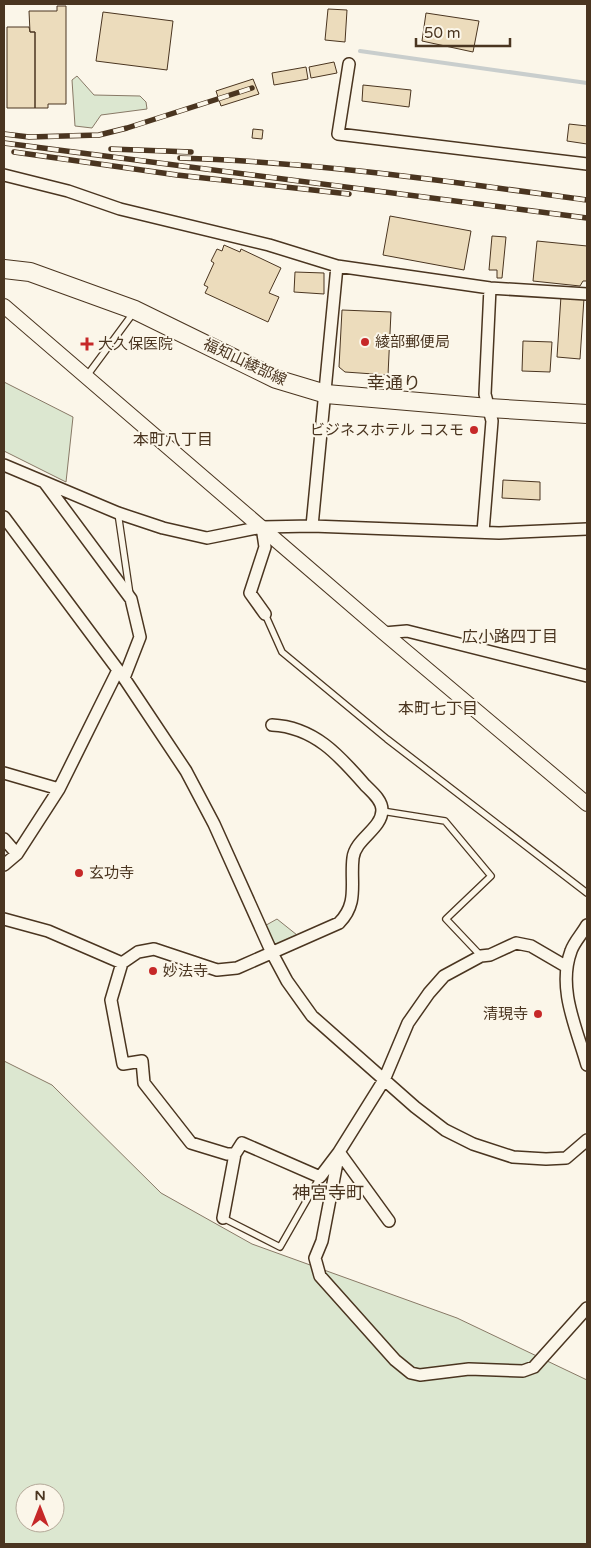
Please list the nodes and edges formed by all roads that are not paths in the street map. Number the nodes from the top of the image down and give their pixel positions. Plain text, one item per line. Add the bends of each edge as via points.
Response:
1 (349, 64) dead end
2 (587, 164) edge
3 (4, 176) edge
4 (336, 266) junction
5 (4, 269) edge
6 (490, 288) junction
7 (587, 294) edge
8 (4, 306) edge
9 (135, 310) junction
10 (86, 377) junction
11 (326, 394) junction
12 (489, 408) junction
13 (587, 414) edge
14 (4, 465) edge
15 (44, 481) junction
16 (118, 513) junction
17 (4, 518) edge
18 (312, 526) junction
19 (262, 527) junction
20 (587, 529) edge
21 (483, 532) junction
22 (131, 599) junction
23 (265, 614) joint
24 (384, 633) junction
25 (121, 674) junction
26 (587, 676) edge
27 (272, 725) dead end
28 (4, 773) edge
29 (59, 789) junction
30 (587, 804) edge
31 (382, 811) junction
32 (4, 839) edge
33 (17, 854) junction
34 (4, 865) edge
35 (587, 893) edge
36 (4, 919) edge
37 (587, 925) edge
38 (272, 953) junction
39 (480, 956) junction
40 (122, 963) junction
41 (567, 967) junction
42 (587, 1065) edge
43 (384, 1080) junction
44 (587, 1140) edge
45 (339, 1152) junction
46 (235, 1154) junction
47 (320, 1176) junction
48 (223, 1218) joint
49 (390, 1221) dead end
50 (587, 1308) edge

1 - 2 street via 338,134
3 - 4 street via 68,190 120,209 269,245
4 - 6 street
4 - 11 street
5 - 9 main road, 福知山綾部線 via 30,272
6 - 7 street
6 - 12 street via 485,394
8 - 10 street
9 - 10 lane
9 - 11 main road, 福知山綾部線 via 276,379
10 - 19 street
11 - 12 main road, 福知山綾部線
11 - 18 street
12 - 13 main road, 福知山綾部線
12 - 21 street via 492,421
14 - 15 street
15 - 16 street
15 - 22 street
16 - 19 street via 207,538
16 - 22 lane
17 - 25 street
18 - 19 street
18 - 21 street
19 - 23 street via 265,547 250,593
19 - 24 street
20 - 21 street
22 - 25 street via 140,637
23 - 35 lane via 282,652
24 - 26 street via 407,631
24 - 30 street
25 - 29 street
25 - 38 street via 186,771 214,824
27 - 31 street via 286,726 313,736 336,752 379,800
28 - 29 street
29 - 33 street
31 - 38 street via 378,821 356,847 353,895 348,915 339,923
31 - 39 lane via 445,821 491,876 446,919
32 - 33 street
33 - 34 street
36 - 40 street via 48,931
37 - 41 street via 571,950
38 - 40 street via 237,968 217,970 154,948 138,952
38 - 43 street via 312,1016
39 - 41 street via 516,943 531,946
39 - 43 street via 444,976 429,993 408,1023
40 - 46 street via 111,1000 123,1064 142,1061 144,1083 192,1143
41 - 42 street via 565,980 571,1012
43 - 44 street via 445,1130 473,1144 513,1157 566,1158
43 - 45 street
45 - 47 street
45 - 49 street
45 - 50 street via 322,1241 315,1258 320,1276 403,1368 420,1375 469,1369 523,1371 534,1367
46 - 47 street via 242,1143
46 - 48 street
47 - 48 lane via 280,1247

